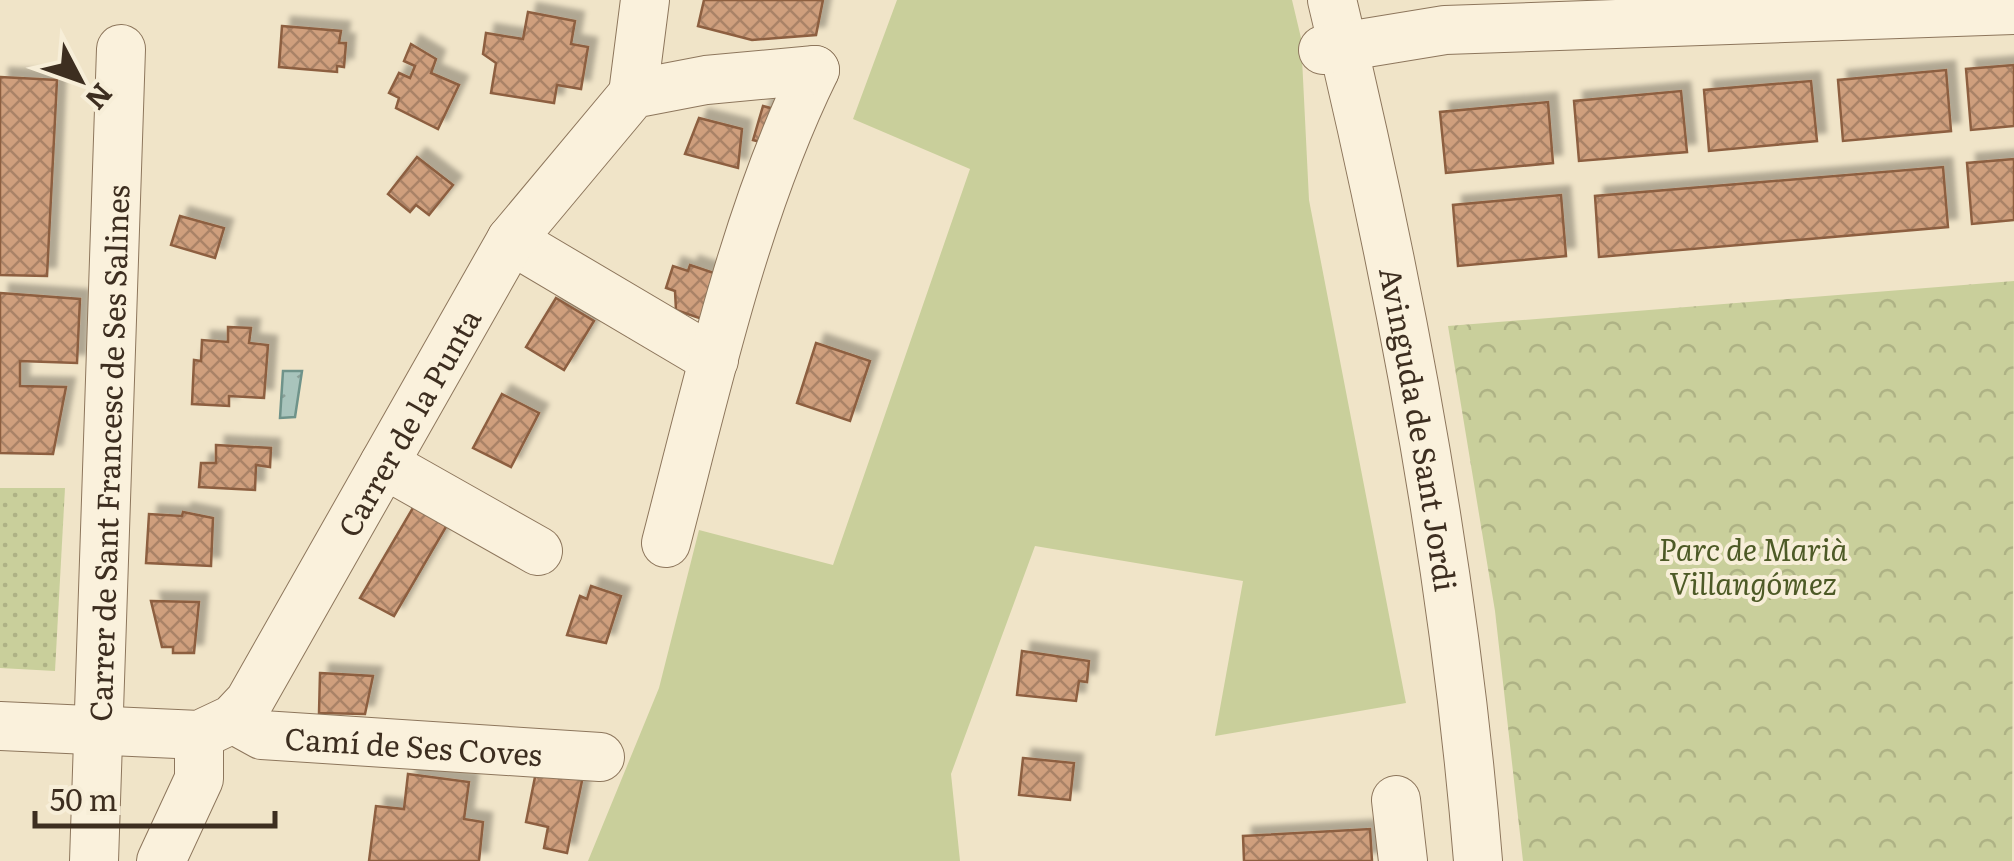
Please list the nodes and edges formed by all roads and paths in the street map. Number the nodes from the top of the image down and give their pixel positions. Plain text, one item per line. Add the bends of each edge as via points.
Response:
1 (645, 0) edge
2 (2014, 10) edge
3 (1332, 31) edge
4 (121, 49) dead end
5 (633, 94) junction
6 (512, 240) junction
7 (714, 360) junction
8 (384, 464) junction
9 (666, 543) dead end
10 (538, 551) dead end
11 (0, 726) edge
12 (216, 727) junction
13 (95, 732) junction
14 (600, 758) dead end
15 (1396, 800) dead end
16 (94, 861) edge
17 (160, 861) edge
18 (1404, 861) edge
19 (1478, 861) edge

1 - 5 street
2 - 3 street
3 - 19 street, Avinguda de Sant Jordi via 1400,320 1450,600
4 - 13 street, Carrer de Sant Francesc de Ses Salines
5 - 6 street, Carrer de la Punta
5 - 7 street via 816,70 787,126
6 - 7 street
6 - 8 street, Carrer de la Punta
7 - 9 street
8 - 10 street
8 - 12 street, Carrer de la Punta via 248,702
11 - 13 street
12 - 13 street
12 - 14 street, Camí de Ses Coves via 262,736
12 - 17 street
13 - 16 street, Carrer de Sant Francesc de Ses Salines
15 - 18 street

